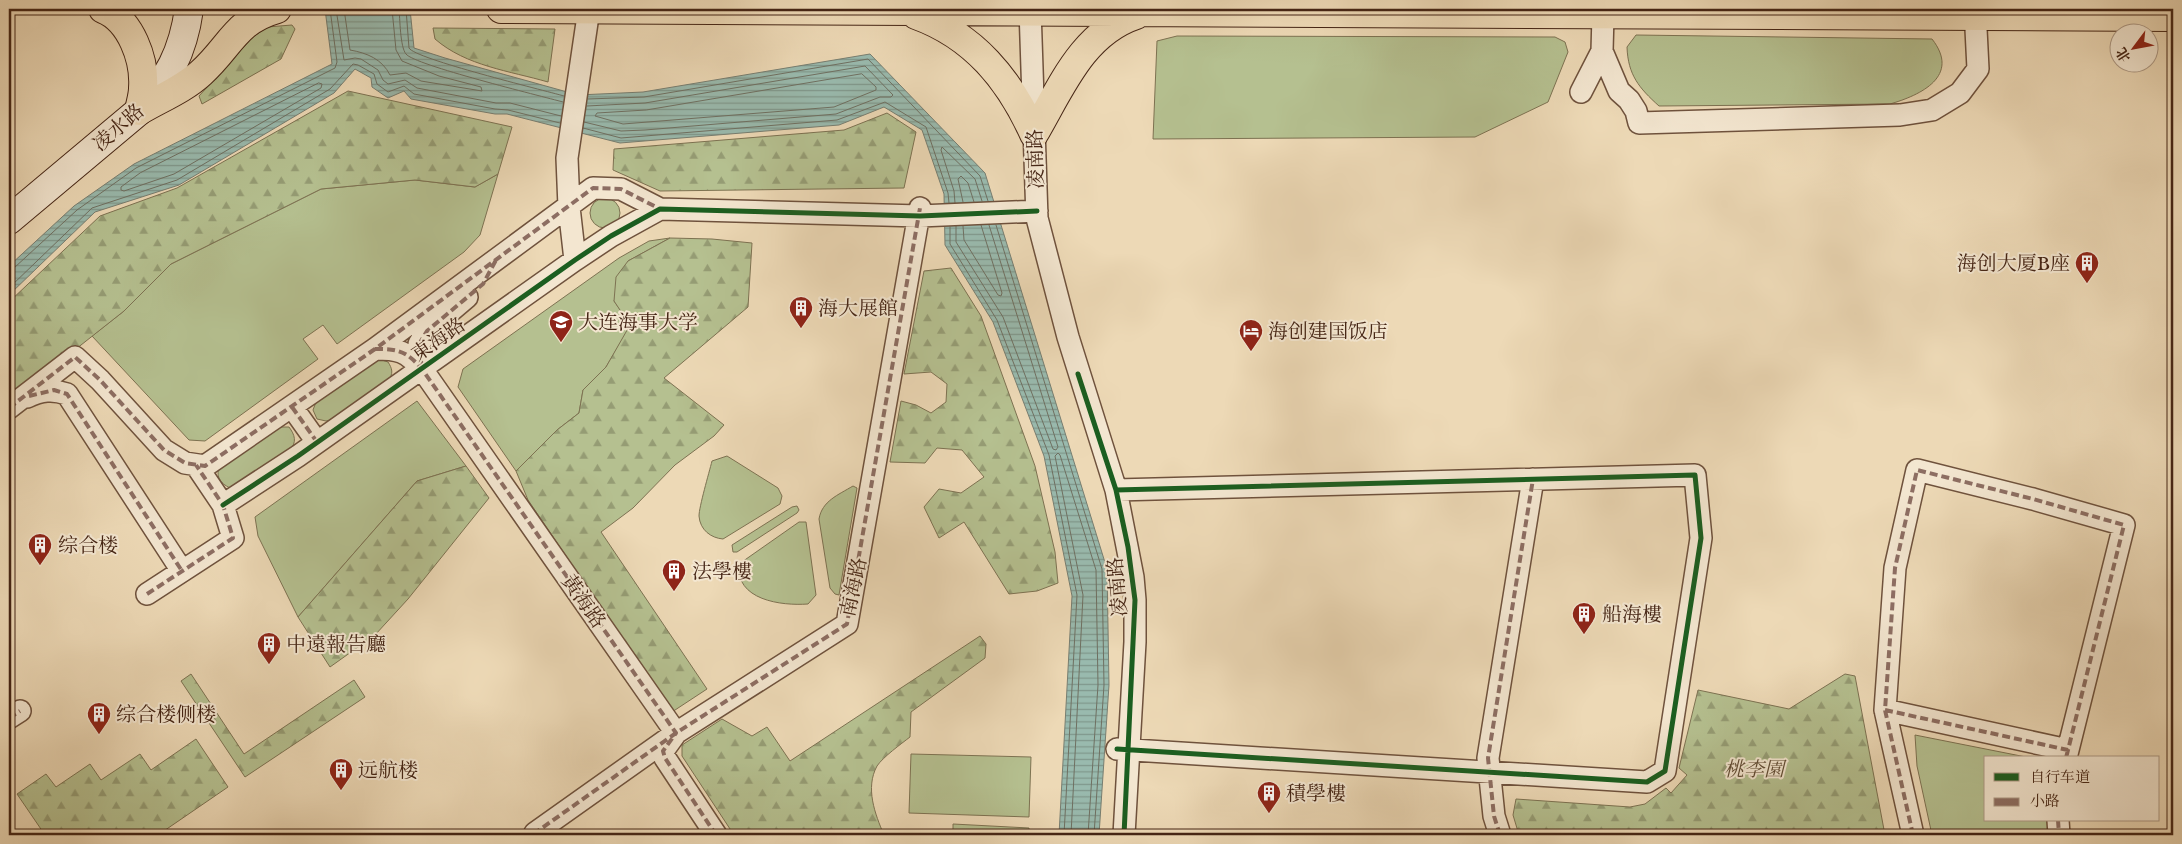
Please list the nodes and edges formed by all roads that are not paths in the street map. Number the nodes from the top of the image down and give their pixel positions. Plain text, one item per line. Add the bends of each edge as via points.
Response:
1 (103, 9) edge
2 (189, 9) edge
3 (277, 9) edge
4 (501, 9) edge
5 (589, 9) edge
6 (1030, 10) edge
7 (905, 11) junction
8 (1144, 12) junction
9 (1975, 13) edge
10 (1603, 15) junction
11 (2173, 17) edge
12 (1602, 51) junction
13 (1581, 92) dead end
14 (139, 111) junction
15 (1034, 134) junction
16 (569, 206) junction
17 (660, 209) junction
18 (1037, 211) junction
19 (926, 213) junction
20 (9, 220) edge
21 (497, 258) junction
22 (575, 260) junction
23 (375, 349) junction
24 (422, 368) junction
25 (12, 405) edge
26 (292, 407) junction
27 (317, 442) junction
28 (196, 465) junction
29 (1533, 479) junction
30 (1116, 490) junction
31 (223, 505) junction
32 (182, 571) junction
33 (147, 594) dead end
34 (1885, 710) junction
35 (676, 733) junction
36 (1123, 749) junction
37 (2067, 754) edge
38 (1490, 773) junction
39 (2058, 822) edge
40 (534, 835) edge
41 (716, 835) edge
42 (1124, 835) edge
43 (1500, 835) edge
44 (1913, 835) edge
45 (2059, 835) edge

1 - 14 highway via 120,21 138,52 143,70
2 - 14 main road, 凌水路 via 186,32 168,75
3 - 14 highway via 248,21 200,74
4 - 5 highway
5 - 7 highway
5 - 16 street via 567,158
6 - 7 highway
6 - 8 highway
6 - 15 street, 凌南路
7 - 15 highway via 953,32 976,50 1020,104
8 - 10 highway
8 - 15 highway via 1118,21 1099,35 1081,55
9 - 10 highway
9 - 11 highway
9 - 12 street via 1978,69 1960,93 1932,110 1892,116 1639,123 1636,111 1619,91
10 - 12 street
12 - 13 street
14 - 20 main road, 凌水路
15 - 18 street, 凌南路
16 - 17 street, 東海路 via 593,188 621,189
16 - 21 street, 東海路
16 - 22 street
17 - 19 street
17 - 22 street, 東海路
18 - 19 street
18 - 30 street, 凌南路 via 1068,337
19 - 35 street, 南海路 via 847,624
21 - 23 street, 東海路
21 - 24 street via 483,284 427,331 420,344
22 - 24 street, 東海路
23 - 24 street via 394,349 409,355
23 - 26 street, 東海路
24 - 27 street, 東海路
24 - 35 street, 黃海路
25 - 28 street via 75,357 164,450
25 - 32 street via 35,393 54,390 67,394
26 - 27 street
26 - 28 street, 東海路 via 205,466
27 - 31 street, 東海路
28 - 31 street
29 - 30 street
29 - 38 street via 1488,758
29 - 38 street via 1695,475 1701,538 1665,771 1647,782
30 - 36 street, 凌南路 via 1135,600
31 - 32 street via 233,538
32 - 33 street
34 - 37 street
34 - 37 street via 1895,568 1918,470 2124,525
34 - 44 street
35 - 40 street, 南海路
35 - 41 street via 663,751 665,758
36 - 38 street
36 - 42 street, 凌南路
38 - 43 street via 1494,816
39 - 45 street

